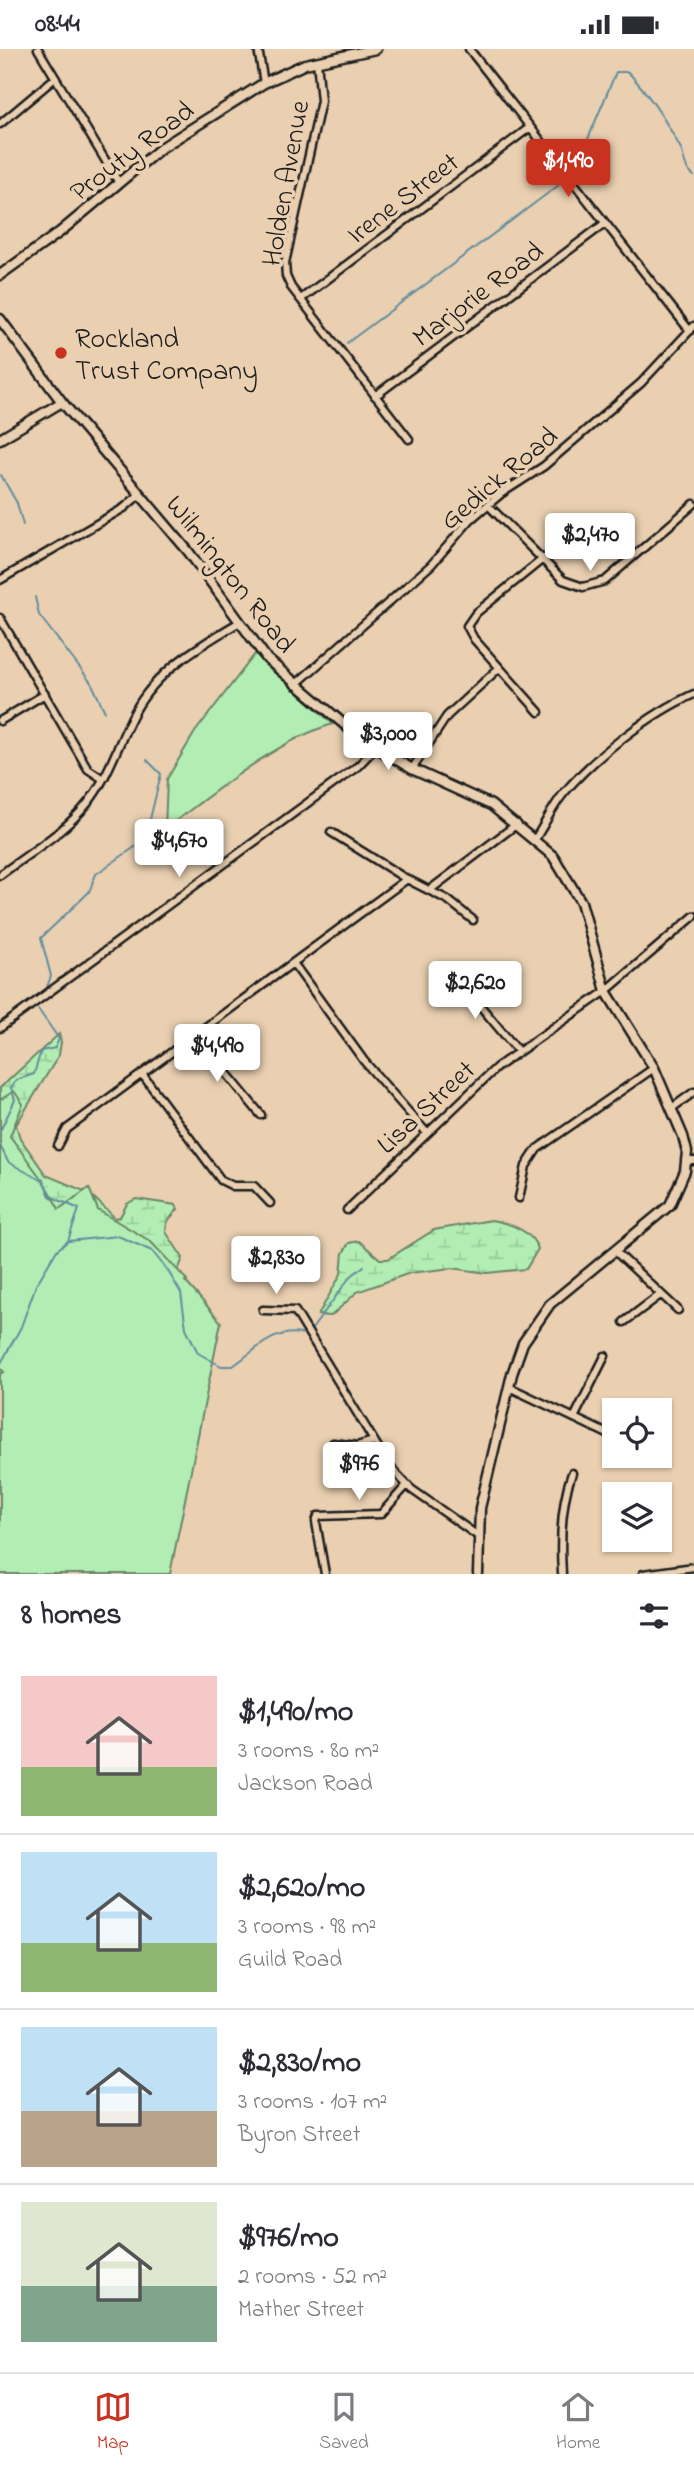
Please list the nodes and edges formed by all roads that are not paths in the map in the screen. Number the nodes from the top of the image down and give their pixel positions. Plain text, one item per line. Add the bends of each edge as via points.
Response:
1 (38, 49) edge
2 (258, 49) edge
3 (376, 49) edge
4 (469, 49) edge
5 (317, 61) junction
6 (55, 78) junction
7 (264, 83) junction
8 (0, 124) edge
9 (529, 128) junction
10 (119, 183) junction
11 (604, 223) junction
12 (0, 275) edge
13 (301, 299) junction
14 (0, 319) edge
15 (692, 328) edge
16 (375, 396) junction
17 (62, 402) junction
18 (0, 439) edge
19 (409, 439) dead end
20 (140, 495) junction
21 (694, 504) edge
22 (488, 505) junction
23 (544, 558) junction
24 (0, 580) edge
25 (0, 618) edge
26 (238, 623) junction
27 (499, 669) junction
28 (295, 685) junction
29 (45, 694) junction
30 (694, 694) edge
31 (539, 712) dead end
32 (0, 721) edge
33 (375, 748) junction
34 (412, 769) junction
35 (103, 779) junction
36 (517, 824) junction
37 (331, 832) dead end
38 (535, 839) junction
39 (0, 875) edge
40 (407, 879) junction
41 (430, 889) junction
42 (694, 916) edge
43 (473, 921) dead end
44 (293, 963) junction
45 (452, 972) dead end
46 (606, 991) junction
47 (0, 1028) edge
48 (195, 1035) junction
49 (518, 1051) junction
50 (654, 1068) junction
51 (142, 1074) junction
52 (694, 1092) edge
53 (672, 1108) junction
54 (261, 1115) dead end
55 (426, 1132) junction
56 (58, 1146) dead end
57 (690, 1161) edge
58 (519, 1198) dead end
59 (270, 1203) dead end
60 (347, 1210) dead end
61 (615, 1251) junction
62 (660, 1295) junction
63 (263, 1310) dead end
64 (678, 1310) dead end
65 (624, 1322) dead end
66 (605, 1356) dead end
67 (509, 1387) junction
68 (574, 1418) junction
69 (602, 1431) edge
70 (374, 1441) junction
71 (333, 1443) dead end
72 (572, 1473) dead end
73 (407, 1485) junction
74 (478, 1536) junction
75 (694, 1567) edge
76 (325, 1574) edge
77 (478, 1574) edge
78 (562, 1574) edge
79 (643, 1574) edge

1 - 6 street
2 - 7 street
3 - 5 main road, Prouty Road
4 - 9 street
5 - 7 main road, Prouty Road
5 - 13 street, Holden Avenue via 321,101 285,266 288,282
6 - 8 street
6 - 10 street
7 - 10 main road, Prouty Road via 161,148
9 - 11 street
9 - 13 street, Irene Street
10 - 12 main road, Prouty Road
11 - 15 street
11 - 16 street, Marjorie Road
13 - 16 street, Holden Avenue
14 - 17 main road, Wilmington Road
15 - 22 street, Gedick Road via 641,383 544,466
16 - 19 street, Holden Avenue
17 - 18 main road
17 - 20 main road, Wilmington Road
20 - 24 street
20 - 26 main road, Wilmington Road via 188,551
21 - 23 street via 595,586 572,585
22 - 23 street
22 - 28 street, Gedick Road via 431,565
23 - 27 street via 476,613 467,626
25 - 29 street
26 - 28 main road, Wilmington Road
26 - 35 street via 150,687
27 - 31 street
27 - 34 street via 447,716
28 - 33 main road, Wilmington Road
29 - 32 street
29 - 35 street via 89,770
30 - 38 street via 656,712 578,779
33 - 34 main road, Wilmington Road
33 - 47 street via 358,766
34 - 36 main road, Wilmington Road via 475,796
35 - 39 street via 75,817
36 - 38 main road, Wilmington Road
36 - 41 street
37 - 40 street
38 - 46 main road, Wilmington Road via 558,862 579,896
40 - 41 street
40 - 44 street
41 - 43 street
42 - 46 street, Lisa Street
44 - 48 street
44 - 55 street via 364,1061
45 - 49 street
46 - 49 street, Lisa Street
46 - 50 main road, Wilmington Road
48 - 51 street
48 - 54 street
49 - 55 street, Lisa Street
50 - 53 main road, Wilmington Road
50 - 58 street via 534,1152
51 - 56 street via 67,1129
51 - 59 street via 221,1180 233,1186 254,1186
52 - 53 street
53 - 57 main road, Wilmington Road
55 - 60 street, Lisa Street
57 - 61 main road via 670,1205
61 - 62 street
61 - 67 main road via 543,1312 523,1343
62 - 64 street
62 - 65 street
63 - 70 street via 295,1311
66 - 68 street
67 - 68 street
67 - 74 main road via 480,1508
68 - 69 street
70 - 71 street via 357,1446
70 - 73 street
72 - 78 street
73 - 74 street
73 - 76 street via 381,1514 318,1516
74 - 77 main road
75 - 79 street

